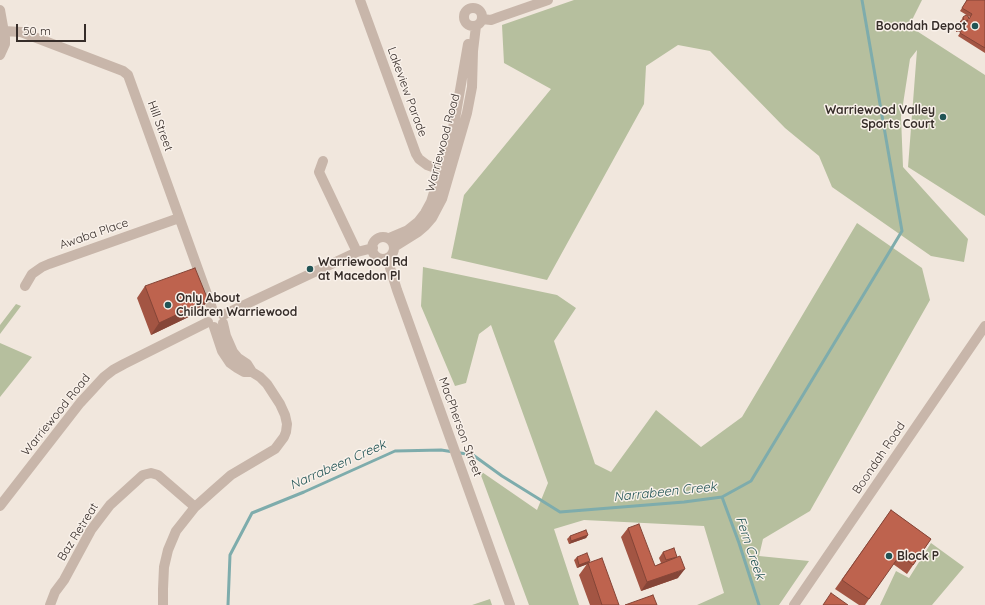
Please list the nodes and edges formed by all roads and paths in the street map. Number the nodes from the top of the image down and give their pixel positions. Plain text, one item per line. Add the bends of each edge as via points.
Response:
1 (360, 0) edge
2 (548, 0) edge
3 (471, 4) edge
4 (0, 10) edge
5 (476, 23) junction
6 (4, 31) junction
7 (0, 55) edge
8 (323, 161) dead end
9 (445, 172) junction
10 (179, 218) junction
11 (392, 243) junction
12 (372, 248) junction
13 (357, 252) junction
14 (386, 258) junction
15 (25, 286) dead end
16 (217, 322) junction
17 (985, 326) edge
18 (0, 506) edge
19 (195, 507) junction
20 (50, 605) edge
21 (163, 605) edge
22 (510, 605) edge
23 (794, 605) edge

1 - 9 street, Lakeview Parade via 416,154 428,165
2 - 5 street
3 - 5 street via 482,14
3 - 5 street, Warriewood Road via 465,13 464,21 466,24
4 - 6 street
5 - 9 street, Warriewood Road via 466,54
6 - 7 street via 4,44
6 - 10 street, Hill Street via 21,32 128,75
8 - 13 street via 319,172
9 - 11 street, Warriewood Road via 422,218
10 - 15 street, Awaba Place via 42,267 32,274
10 - 16 street, Hill Street via 213,311 207,320
11 - 12 street via 383,237 377,239
11 - 14 street via 392,254
12 - 13 street, Warriewood Road
12 - 14 street via 377,257
13 - 16 street, Warriewood Road
14 - 22 street, MacPherson Street
16 - 18 street, Warriewood Road via 124,364 104,377
16 - 19 street via 222,351 230,363 244,372 252,372 267,384 283,410 287,424 284,437 275,449 232,475
17 - 23 street, Boondah Road
19 - 20 street, Baz Retreat via 158,474 151,472 143,475 110,505 91,530
19 - 21 street via 176,531 168,550 164,567

